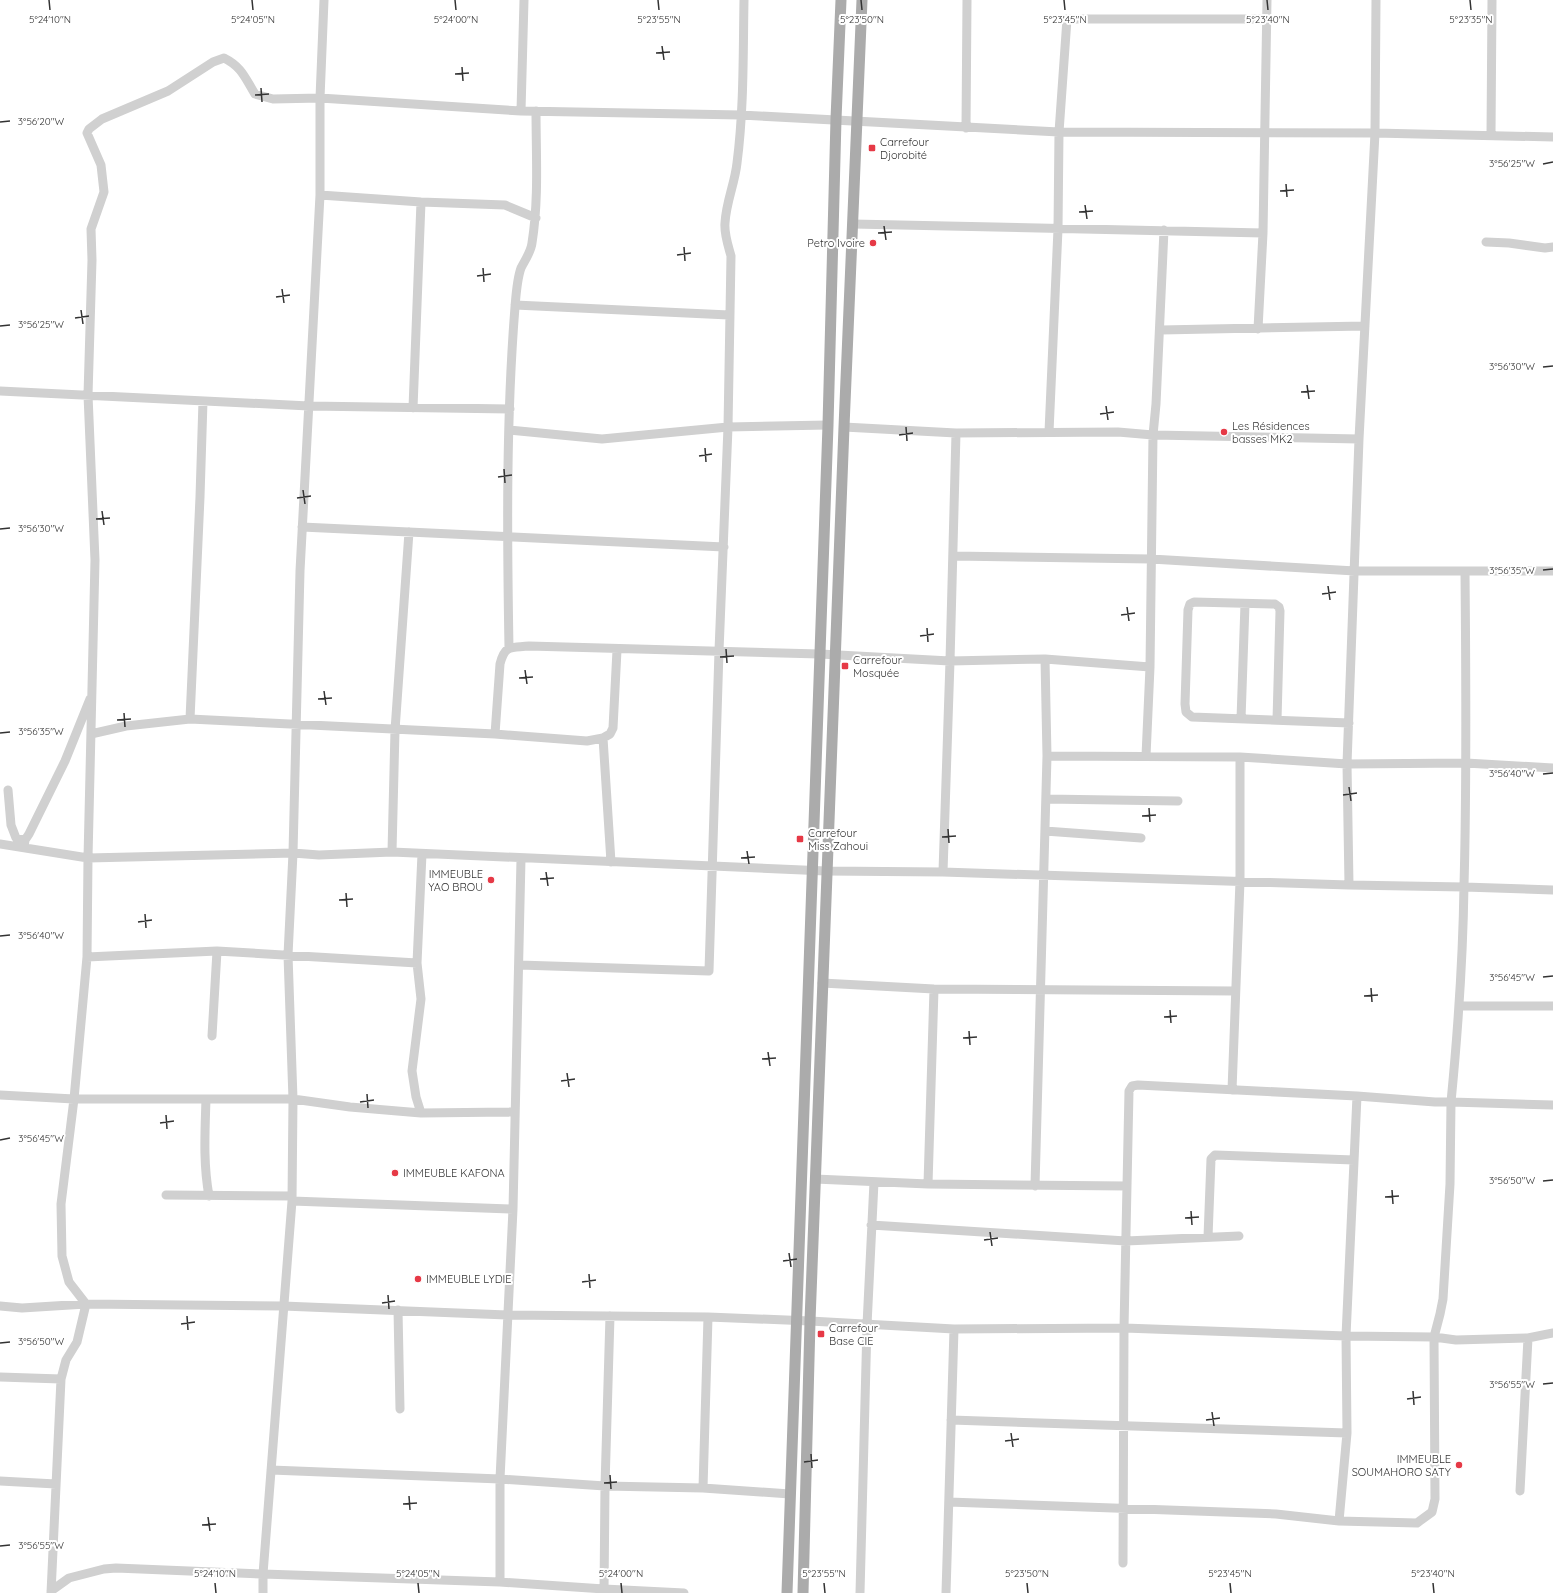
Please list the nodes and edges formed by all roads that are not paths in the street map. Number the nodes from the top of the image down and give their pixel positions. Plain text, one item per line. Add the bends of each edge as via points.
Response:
1 (324, 0) edge
2 (524, 0) edge
3 (744, 0) edge
4 (841, 0) edge
5 (862, 0) edge
6 (967, 0) edge
7 (1267, 0) edge
8 (1376, 0) edge
9 (1492, 0) edge
10 (1266, 19) junction
11 (320, 98) junction
12 (521, 111) junction
13 (536, 111) junction
14 (741, 115) junction
15 (836, 119) junction
16 (856, 120) junction
17 (966, 128) junction
18 (1059, 132) junction
19 (1264, 132) junction
20 (1375, 133) junction
21 (1490, 135) junction
22 (1553, 137) edge
23 (320, 195) junction
24 (421, 202) junction
25 (536, 218) junction
26 (853, 224) junction
27 (1058, 229) junction
28 (1164, 230) junction
29 (1263, 233) junction
30 (1486, 242) dead end
31 (1553, 247) edge
32 (515, 306) junction
33 (729, 315) junction
34 (1365, 326) junction
35 (1258, 329) junction
36 (1161, 330) junction
37 (0, 391) edge
38 (88, 395) junction
39 (203, 401) junction
40 (309, 406) junction
41 (413, 408) junction
42 (510, 409) junction
43 (828, 425) junction
44 (728, 427) junction
45 (844, 427) junction
46 (509, 430) junction
47 (956, 432) junction
48 (1049, 432) junction
49 (1153, 435) junction
50 (1359, 439) junction
51 (302, 527) junction
52 (409, 532) junction
53 (507, 537) junction
54 (724, 547) junction
55 (953, 556) junction
56 (1151, 559) junction
57 (1355, 571) junction
58 (1465, 571) junction
59 (1553, 571) edge
60 (1245, 604) junction
61 (509, 648) junction
62 (617, 650) junction
63 (719, 651) junction
64 (820, 654) junction
65 (834, 655) junction
66 (1045, 660) junction
67 (950, 661) junction
68 (1150, 667) junction
69 (92, 694) junction
70 (190, 719) junction
71 (1241, 719) junction
72 (1276, 720) junction
73 (1349, 723) junction
74 (296, 725) junction
75 (395, 730) junction
76 (91, 734) junction
77 (495, 734) junction
78 (603, 738) junction
79 (1047, 756) junction
80 (1146, 756) junction
81 (1240, 757) junction
82 (1466, 763) junction
83 (1347, 764) junction
84 (1553, 768) edge
85 (8, 790) dead end
86 (1046, 799) junction
87 (1178, 801) dead end
88 (1045, 831) junction
89 (1141, 838) dead end
90 (0, 844) edge
91 (24, 844) junction
92 (392, 852) junction
93 (293, 853) junction
94 (422, 854) junction
95 (88, 858) junction
96 (521, 859) junction
97 (611, 862) junction
98 (713, 866) junction
99 (812, 870) junction
100 (826, 870) junction
101 (943, 872) junction
102 (1044, 874) junction
103 (1240, 881) junction
104 (1349, 886) junction
105 (1464, 887) junction
106 (1553, 890) edge
107 (217, 951) junction
108 (288, 955) junction
109 (87, 957) junction
110 (417, 963) junction
111 (519, 964) junction
112 (822, 983) junction
113 (934, 989) junction
114 (1041, 991) junction
115 (1235, 991) junction
116 (1458, 1006) junction
117 (1553, 1006) edge
118 (212, 1036) dead end
119 (1232, 1090) junction
120 (0, 1095) edge
121 (1357, 1096) junction
122 (74, 1099) junction
123 (206, 1099) junction
124 (293, 1099) junction
125 (1451, 1102) junction
126 (1553, 1105) edge
127 (515, 1112) junction
128 (421, 1113) junction
129 (1354, 1160) junction
130 (815, 1180) junction
131 (874, 1182) junction
132 (928, 1184) junction
133 (1035, 1186) junction
134 (1127, 1186) junction
135 (166, 1195) dead end
136 (209, 1196) junction
137 (292, 1199) junction
138 (513, 1209) junction
139 (872, 1225) junction
140 (1239, 1236) dead end
141 (1208, 1237) junction
142 (1126, 1241) junction
143 (86, 1304) junction
144 (0, 1306) edge
145 (283, 1306) junction
146 (398, 1310) junction
147 (507, 1315) junction
148 (610, 1316) junction
149 (708, 1317) junction
150 (796, 1321) junction
151 (810, 1321) junction
152 (867, 1325) junction
153 (1124, 1328) junction
154 (954, 1330) junction
155 (1553, 1333) edge
156 (1346, 1336) junction
157 (1434, 1337) junction
158 (1528, 1338) junction
159 (0, 1377) edge
160 (61, 1379) junction
161 (400, 1409) dead end
162 (951, 1420) junction
163 (1124, 1424) junction
164 (1347, 1433) junction
165 (271, 1470) junction
166 (500, 1479) junction
167 (0, 1481) edge
168 (56, 1484) junction
169 (605, 1486) junction
170 (703, 1488) junction
171 (1520, 1491) dead end
172 (790, 1494) junction
173 (949, 1502) junction
174 (1123, 1508) junction
175 (1339, 1521) junction
176 (1123, 1563) dead end
177 (263, 1574) junction
178 (500, 1582) junction
179 (604, 1591) edge
180 (51, 1592) edge
181 (263, 1593) edge
182 (684, 1593) edge
183 (787, 1593) edge
184 (803, 1593) edge
185 (860, 1593) edge
186 (946, 1593) edge

1 - 11 street
2 - 12 street
3 - 14 street
4 - 15 main road
5 - 16 main road
6 - 17 street
7 - 10 street
8 - 20 street
9 - 21 street
10 - 18 street via 1067,18
10 - 19 street
11 - 12 street
11 - 23 street
11 - 38 street via 273,98 255,94 243,73 234,63 224,58 207,65 162,93 102,119 89,130 87,134 101,165 104,192 91,229
12 - 13 street
13 - 14 street
13 - 25 street
14 - 15 street
14 - 33 street via 737,164 725,224 731,256
15 - 16 street
15 - 43 main road
16 - 17 street
16 - 26 main road
17 - 18 street
18 - 19 street
18 - 27 street
19 - 20 street
19 - 29 street
20 - 21 street
20 - 34 street
21 - 22 street
23 - 24 street
23 - 40 street
24 - 25 street via 505,205
24 - 41 street
25 - 32 street via 532,246 520,270
26 - 27 street
26 - 45 main road
27 - 28 street
27 - 48 street
28 - 29 street
28 - 36 street
29 - 35 street
30 - 31 street
32 - 33 street
32 - 42 street
33 - 44 street
34 - 35 street
34 - 50 street
35 - 36 street
36 - 49 street
37 - 38 street
38 - 39 street
38 - 69 street via 95,560
39 - 40 street
39 - 70 street
40 - 41 street
40 - 51 street
41 - 42 street
42 - 46 street
43 - 44 street
43 - 64 main road
44 - 46 street via 602,439
44 - 54 street
45 - 47 street
45 - 65 main road
46 - 53 street
47 - 48 street
47 - 55 street
48 - 49 street
49 - 50 street
49 - 56 street
50 - 57 street
51 - 52 street
51 - 74 street
52 - 53 street
52 - 75 street
53 - 54 street
53 - 61 street
54 - 63 street
55 - 56 street
55 - 67 street
56 - 57 street
56 - 68 street
57 - 58 street
57 - 73 street
58 - 59 street
58 - 82 street
60 - 71 street
60 - 71 street via 1190,604 1185,688 1186,712 1192,717
60 - 72 street via 1275,604 1279,607
61 - 62 street via 529,646
61 - 77 street via 503,653 500,664
62 - 63 street
62 - 78 street via 613,728 610,734
63 - 64 street
63 - 98 street
64 - 65 street
64 - 99 main road
65 - 67 street
65 - 100 main road
66 - 67 street
66 - 68 street
66 - 79 street
67 - 101 street
68 - 80 street
69 - 76 street
69 - 91 street via 65,761
70 - 74 street
70 - 76 street via 126,726
71 - 72 street
72 - 73 street
73 - 83 street
74 - 75 street
74 - 93 street
75 - 77 street
75 - 92 street
76 - 95 street
77 - 78 street via 587,741
78 - 97 street
79 - 80 street
79 - 86 street
80 - 81 street
81 - 83 street
81 - 103 street
82 - 83 street
82 - 84 street
82 - 105 street
83 - 104 street
85 - 91 street via 11,824 16,838
86 - 87 street
86 - 88 street
88 - 89 street
88 - 102 street
90 - 91 street
91 - 95 street
92 - 93 street via 320,855
92 - 94 street
93 - 95 street
93 - 108 street
94 - 96 street
94 - 110 street
95 - 109 street
96 - 97 street
96 - 111 street
97 - 98 street
98 - 99 street
98 - 111 street via 709,971
99 - 100 street
99 - 150 main road
100 - 101 street
100 - 112 main road
101 - 102 street
102 - 103 street
102 - 114 street
103 - 104 street
103 - 115 street
104 - 105 street
105 - 106 street
105 - 116 street
107 - 108 street
107 - 109 street
107 - 118 street
108 - 110 street
108 - 124 street
109 - 122 street
110 - 128 street via 421,999 412,1071
111 - 127 street
112 - 113 street
112 - 130 main road
113 - 114 street
113 - 132 street
114 - 115 street
114 - 133 street
115 - 119 street
116 - 117 street
116 - 125 street
119 - 121 street
119 - 134 street via 1132,1086 1129,1091
120 - 122 street
121 - 125 street
121 - 129 street
122 - 123 street
122 - 143 street via 61,1204 62,1256 69,1282
123 - 124 street
123 - 136 street via 204,1156
124 - 128 street
124 - 137 street
125 - 126 street
125 - 157 street via 1443,1299
127 - 128 street
127 - 138 street
129 - 141 street via 1215,1155 1211,1159
129 - 156 street
130 - 131 street
130 - 151 main road
131 - 132 street
131 - 139 street
132 - 133 street
133 - 134 street
134 - 142 street
135 - 136 street
136 - 137 street
137 - 138 street
137 - 145 street
138 - 147 street
139 - 142 street
139 - 152 street
140 - 141 street
141 - 142 street
142 - 153 street
143 - 144 street via 22,1308
143 - 145 street
143 - 160 street via 78,1342 66,1360
145 - 146 street
145 - 165 street
146 - 147 street
146 - 161 street
147 - 148 street
147 - 166 street
148 - 149 street
148 - 169 street
149 - 150 street
149 - 170 street
150 - 151 street
150 - 172 main road
151 - 152 street
151 - 184 main road
152 - 154 street
152 - 185 street
153 - 154 street
153 - 156 street
153 - 163 street
154 - 162 street
155 - 158 street
156 - 157 street
156 - 164 street
157 - 158 street via 1456,1340
157 - 175 street via 1435,1499 1432,1512 1417,1523
158 - 171 street
159 - 160 street
160 - 168 street
162 - 163 street
162 - 173 street
163 - 164 street
163 - 174 street
164 - 175 street
165 - 166 street
165 - 177 street
166 - 169 street
166 - 178 street
167 - 168 street
168 - 180 street
169 - 170 street
169 - 179 street
170 - 172 street
172 - 183 main road
173 - 174 street
173 - 186 street
174 - 175 street via 1276,1514
174 - 176 street
177 - 178 street
177 - 180 street via 104,1569 69,1578
177 - 181 street
178 - 179 street
179 - 182 street

